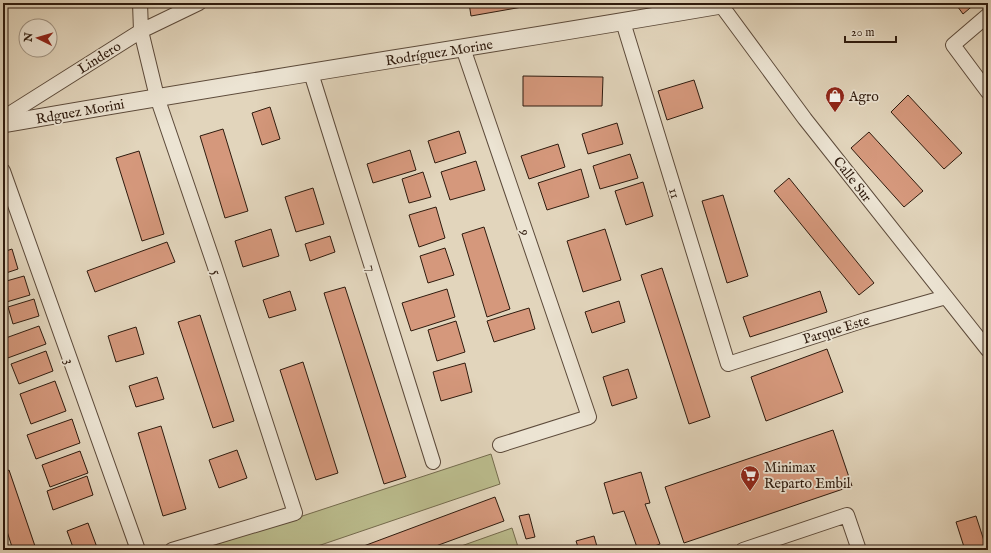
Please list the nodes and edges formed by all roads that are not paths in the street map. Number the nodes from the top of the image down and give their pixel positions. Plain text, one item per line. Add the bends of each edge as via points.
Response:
1 (140, 3) edge
2 (199, 3) edge
3 (721, 4) edge
4 (988, 15) edge
5 (623, 22) junction
6 (142, 31) junction
7 (463, 48) junction
8 (311, 73) junction
9 (988, 92) edge
10 (157, 97) junction
11 (3, 118) edge
12 (3, 124) edge
13 (3, 171) edge
14 (946, 297) junction
15 (988, 350) edge
16 (728, 364) joint
17 (500, 445) dead end
18 (433, 462) dead end
19 (138, 550) edge
20 (172, 550) edge
21 (743, 550) edge
22 (859, 550) edge

1 - 6 street, 5
2 - 6 street, Lindero
3 - 5 street, Rodríguez Morine
3 - 14 street, Calle Sur via 805,119
4 - 9 street via 953,45
5 - 7 street, Rodríguez Morine
5 - 16 street, 11
6 - 10 street, 5
6 - 11 street, Lindero
7 - 8 street, Rodríguez Morine
7 - 17 street, 9 via 588,417
8 - 10 street, Rodríguez Morine
8 - 18 street, 7
10 - 12 street, Rdguez Morini
10 - 20 street, 5 via 295,513
13 - 19 street, 3
14 - 15 street, Calle Sur
14 - 16 street, Parque Este
21 - 22 street via 847,515

